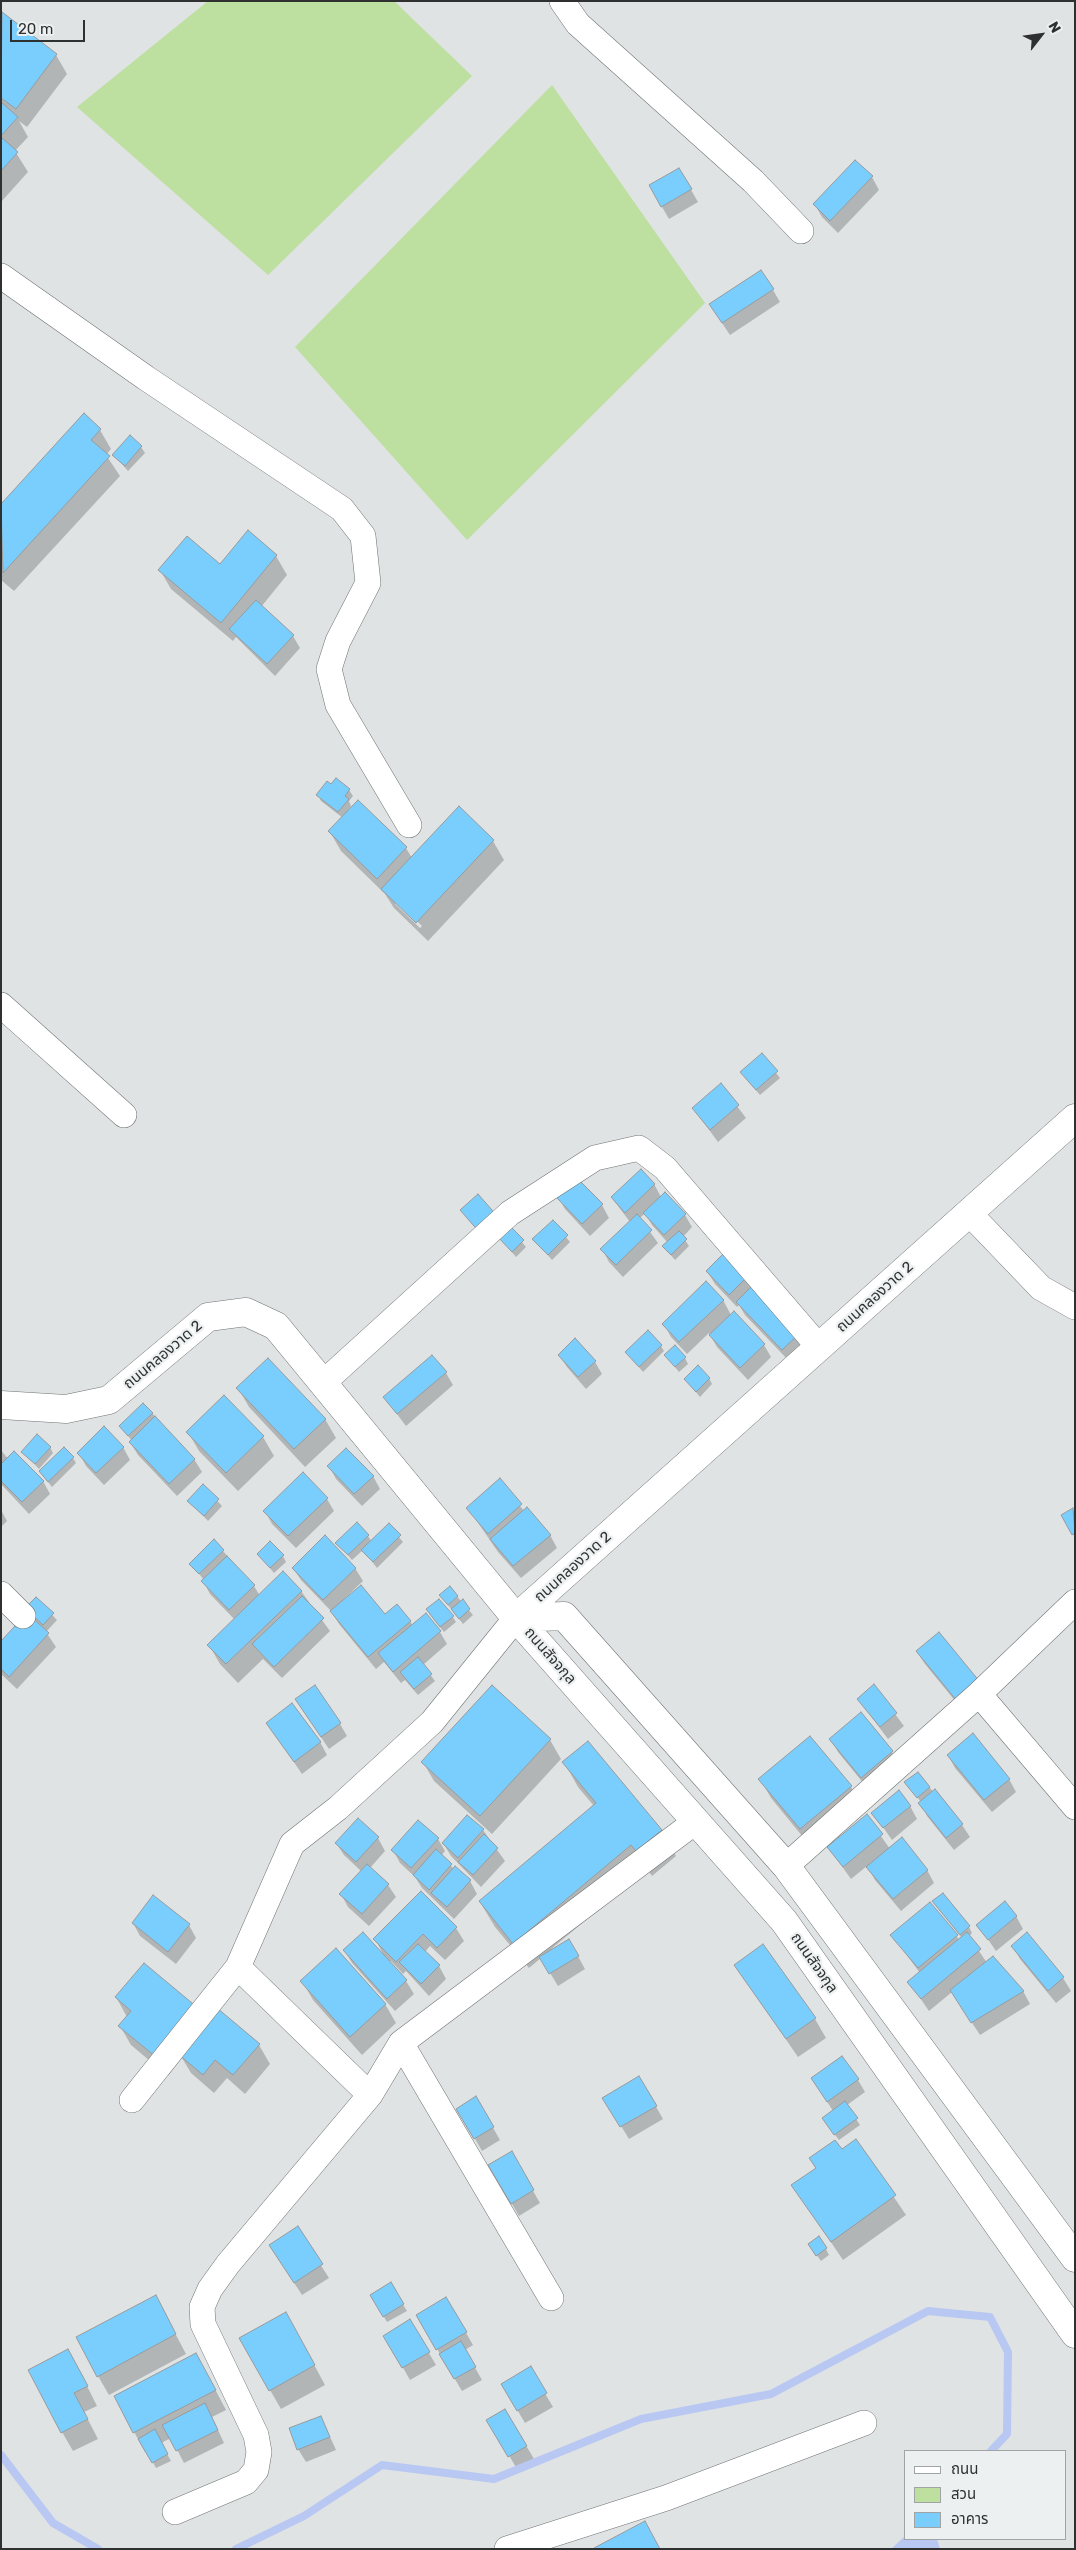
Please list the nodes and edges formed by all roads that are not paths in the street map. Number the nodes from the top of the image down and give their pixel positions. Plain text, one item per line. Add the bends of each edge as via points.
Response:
1 (562, 1) edge
2 (800, 231) dead end
3 (1, 276) edge
4 (409, 825) dead end
5 (1, 1005) edge
6 (124, 1115) dead end
7 (1075, 1118) edge
8 (969, 1213) junction
9 (1075, 1307) edge
10 (820, 1347) junction
11 (324, 1382) junction
12 (1, 1405) edge
13 (1, 1594) edge
14 (1075, 1602) edge
15 (23, 1616) dead end
16 (516, 1618) junction
17 (979, 1694) junction
18 (1075, 1807) edge
19 (695, 1822) junction
20 (786, 1866) junction
21 (238, 1967) junction
22 (401, 2043) junction
23 (370, 2095) junction
24 (132, 2100) dead end
25 (1075, 2258) edge
26 (552, 2298) dead end
27 (1075, 2334) edge
28 (864, 2422) dead end
29 (175, 2512) dead end
30 (507, 2549) edge

1 - 2 street via 578,24 752,181
3 - 4 street via 342,509 363,536 368,583 338,641 329,669 338,705
5 - 6 street
7 - 8 street, ถนนคลองวาด 2
8 - 9 street via 1041,1288
8 - 10 street, ถนนคลองวาด 2
10 - 11 street via 665,1168 638,1148 595,1158 510,1213
10 - 16 street, ถนนคลองวาด 2
11 - 12 street, ถนนคลองวาด 2 via 276,1326 246,1312 208,1317 109,1400 66,1409
11 - 16 street, ถนนคลองวาด 2
13 - 15 street
14 - 17 street
16 - 19 street, ถนนสัจจกุล
16 - 20 street, ถนนสัจจกุล via 564,1616
16 - 21 street via 432,1722 338,1808 292,1844
17 - 18 street
17 - 20 street
19 - 22 street
19 - 27 street, ถนนสัจจกุล via 784,1921
20 - 25 street, ถนนสัจจกุล
21 - 23 street
21 - 24 street
22 - 23 street
22 - 26 street
23 - 29 street via 250,2236 210,2289 202,2307 203,2324 256,2435 259,2452 256,2470 246,2482
28 - 30 street via 666,2498

